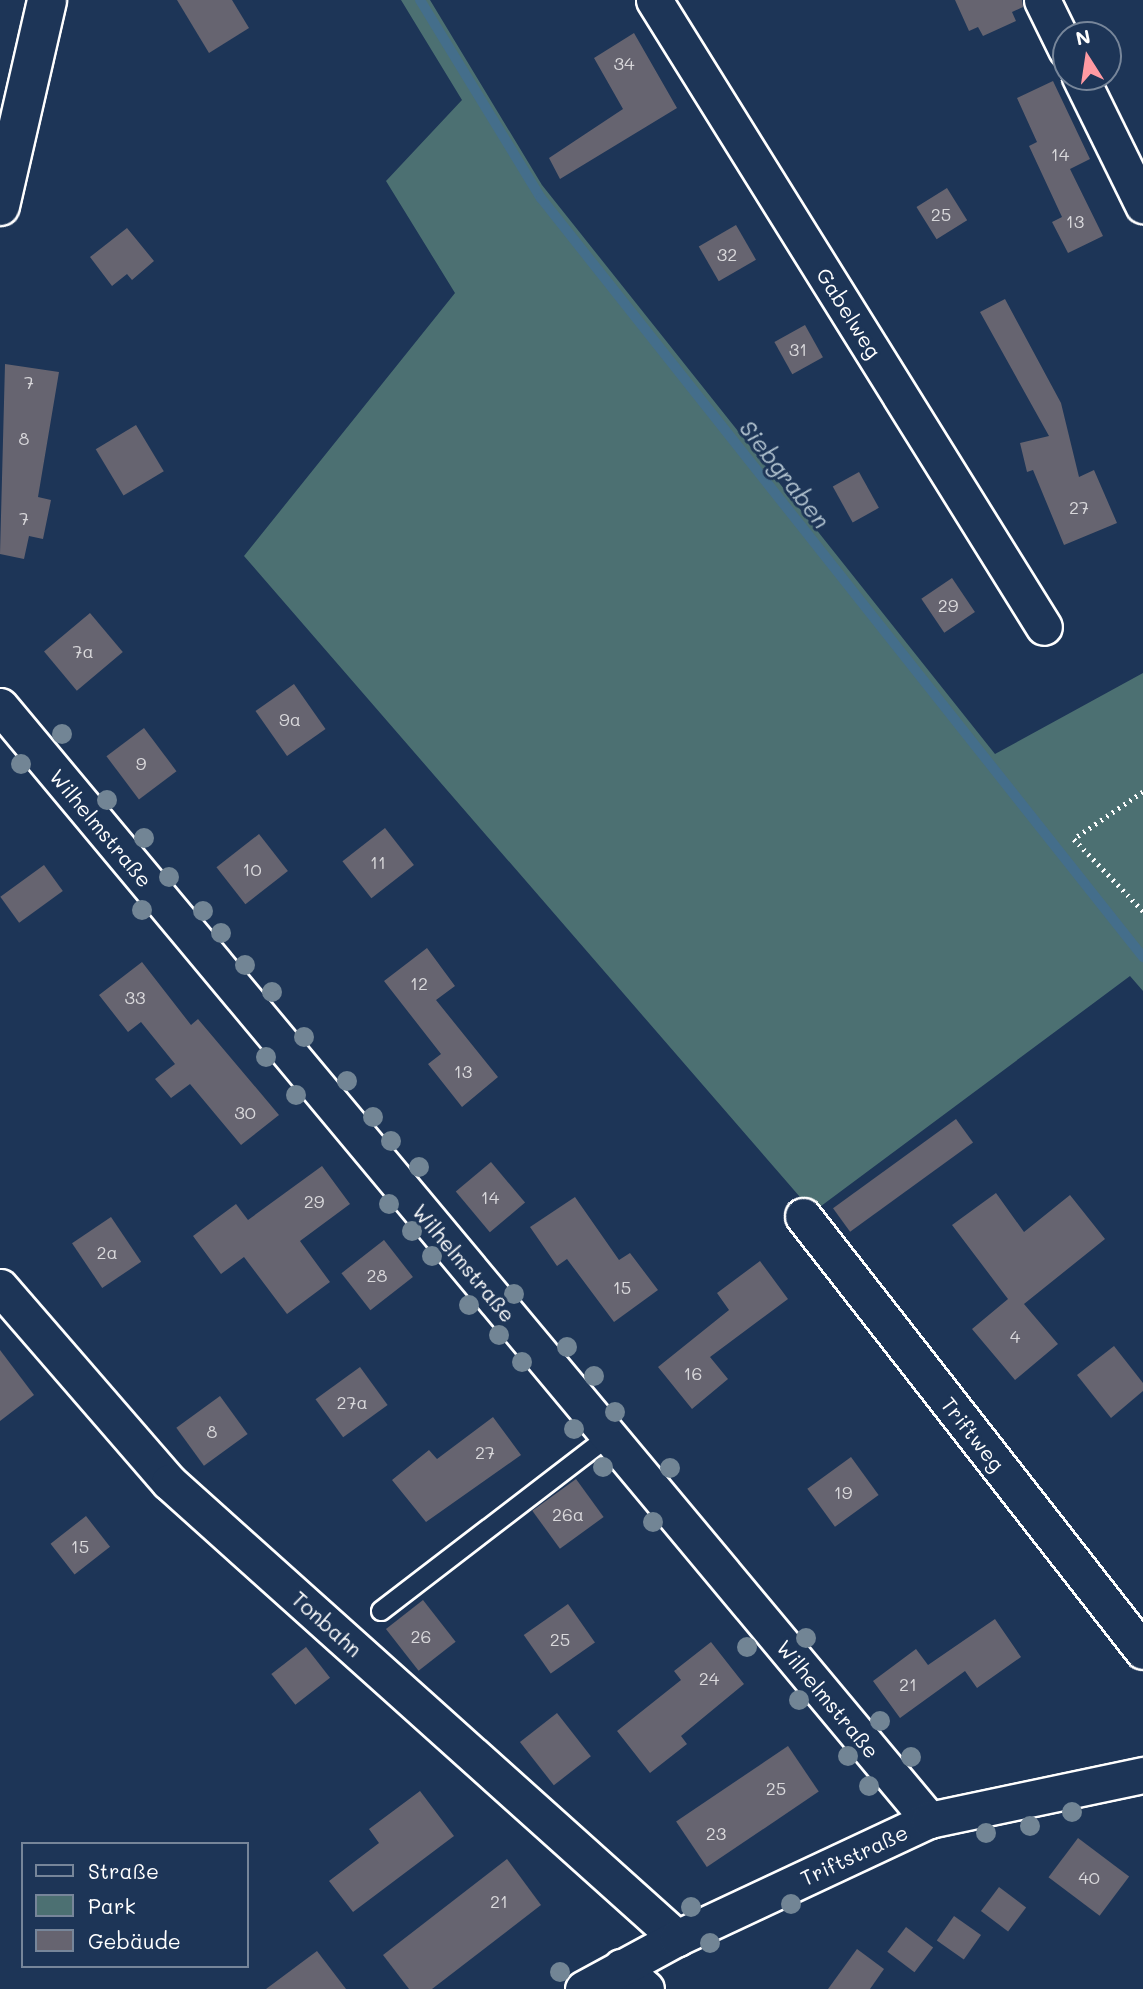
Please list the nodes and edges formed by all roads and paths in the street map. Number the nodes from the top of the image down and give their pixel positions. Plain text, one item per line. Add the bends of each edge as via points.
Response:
1 (47, 0) edge
2 (654, 0) edge
3 (1042, 0) edge
4 (1052, 21) edge
5 (1087, 91) edge
6 (1140, 194) edge
7 (0, 206) edge
8 (1044, 626) dead end
9 (0, 706) edge
10 (1143, 792) edge
11 (1143, 911) edge
12 (803, 1216) dead end
13 (0, 1287) edge
14 (609, 1436) junction
15 (381, 1611) dead end
16 (1143, 1651) edge
17 (1143, 1776) edge
18 (929, 1820) junction
19 (677, 1938) junction
20 (634, 1978) edge
21 (583, 1989) edge

1 - 7 main road
2 - 8 street, Gabelweg
3 - 4 street
5 - 6 street
9 - 14 street, Wilhelmstraße
10 - 11 path via 1074,839
12 - 16 street, Triftweg
13 - 19 street, Tonbahn via 169,1482
14 - 15 lane
14 - 18 street, Wilhelmstraße
17 - 18 street, Triftstraße
18 - 19 street, Triftstraße
19 - 20 street, Triftstraße
20 - 21 street, Triftstraße

